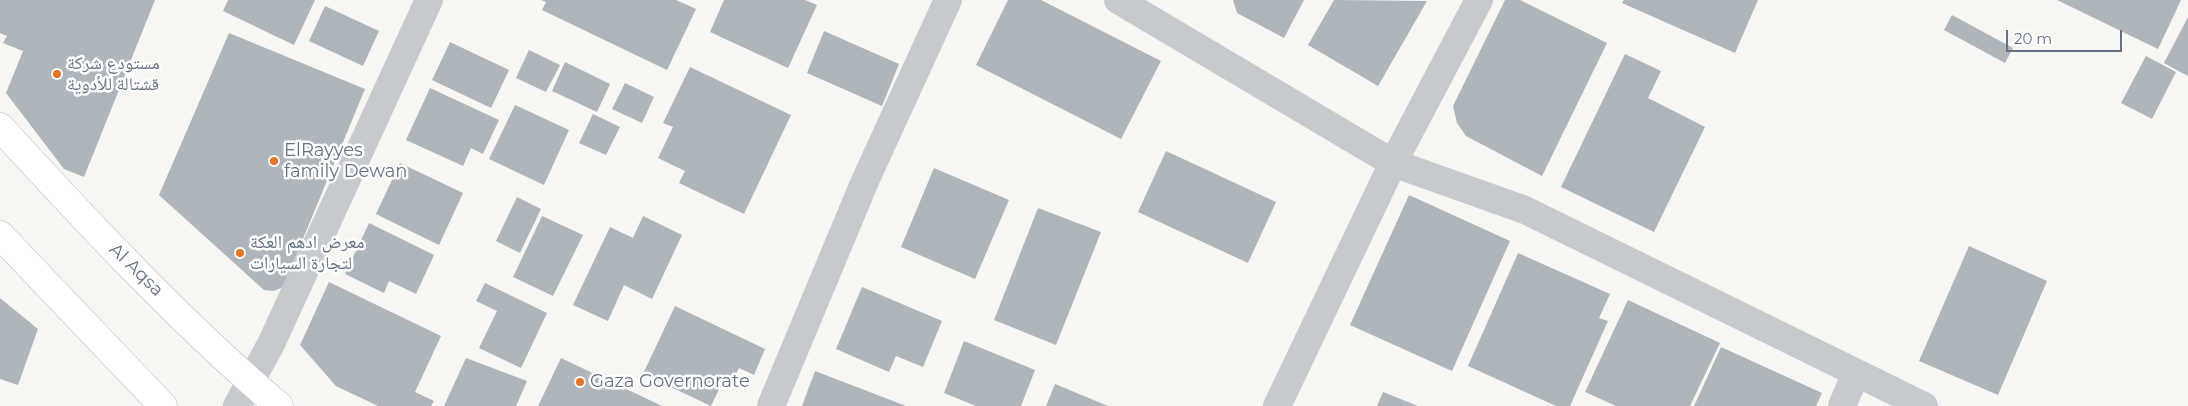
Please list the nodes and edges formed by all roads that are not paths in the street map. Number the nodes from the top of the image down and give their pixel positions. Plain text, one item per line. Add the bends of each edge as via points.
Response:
1 (429, 0) edge
2 (948, 0) edge
3 (1478, 0) edge
4 (1134, 4) edge
5 (0, 127) edge
6 (1393, 163) junction
7 (0, 236) edge
8 (1856, 373) junction
9 (249, 380) junction
10 (163, 406) edge
11 (237, 406) edge
12 (279, 406) edge
13 (771, 406) edge
14 (1278, 406) edge
15 (1842, 406) edge
16 (1924, 406) edge

1 - 9 street via 271,344
2 - 13 street via 865,181
3 - 6 street
4 - 6 street
5 - 9 main road, Al Aqsa via 97,232
6 - 8 street via 1525,210
6 - 14 street
7 - 10 main road
8 - 15 street
8 - 16 street
9 - 11 street
9 - 12 main road, Al Aqsa

